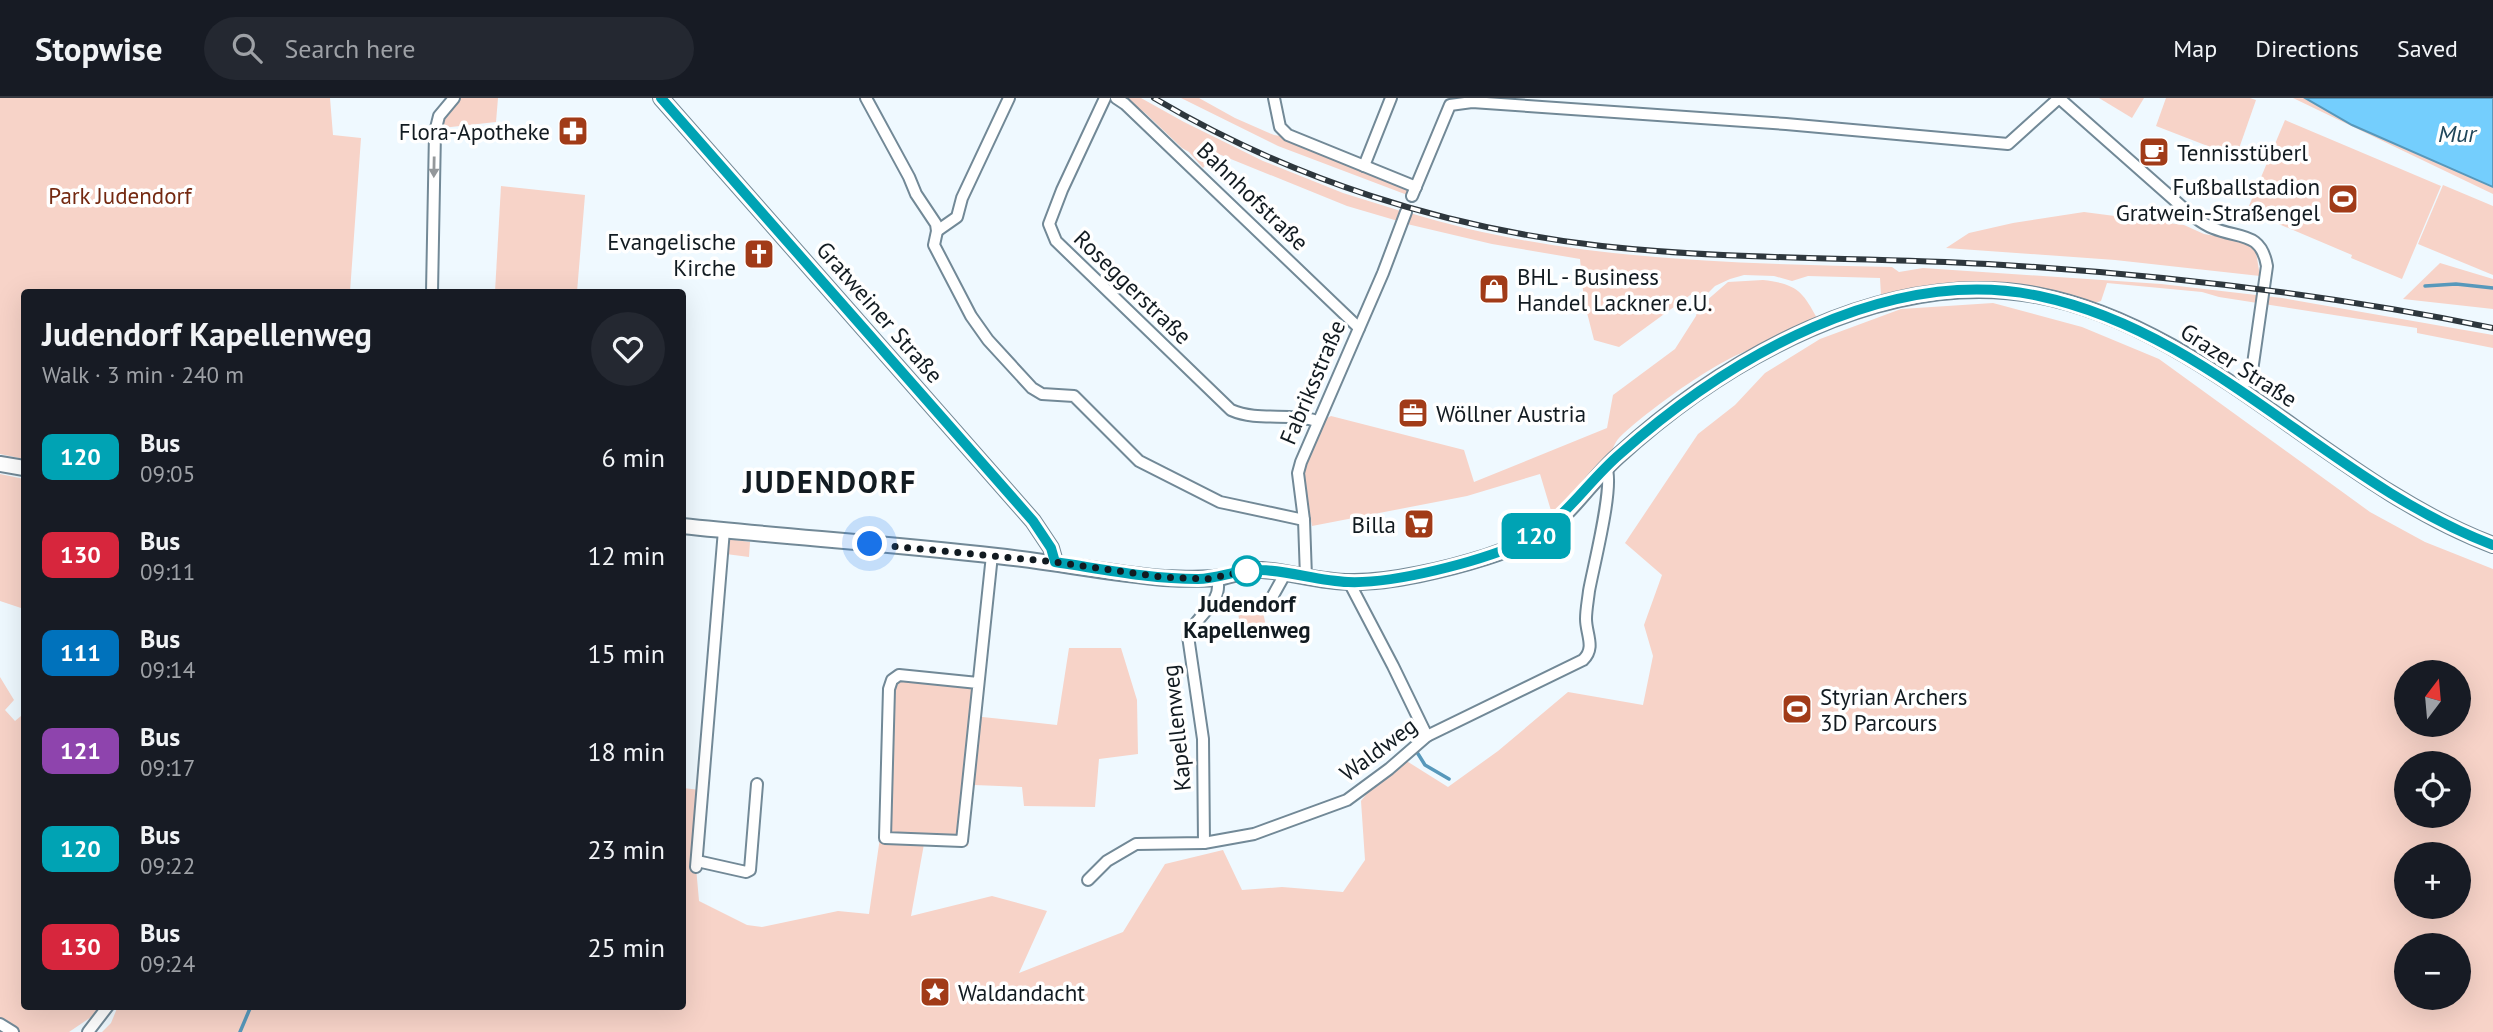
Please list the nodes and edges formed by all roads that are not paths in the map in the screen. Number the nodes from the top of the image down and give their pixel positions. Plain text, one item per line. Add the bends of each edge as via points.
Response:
1 (661, 98) edge
2 (866, 98) edge
3 (1009, 98) edge
4 (1105, 98) edge
5 (1116, 98) edge
6 (1274, 98) edge
7 (1391, 98) edge
8 (452, 100) edge
9 (1364, 166) junction
10 (1406, 212) dead end
11 (937, 231) junction
12 (432, 289) edge
13 (1359, 328) junction
14 (2236, 389) junction
15 (1317, 421) junction
16 (0, 464) edge
17 (1606, 467) junction
18 (21, 468) edge
19 (1304, 520) junction
20 (686, 526) edge
21 (724, 530) junction
22 (2493, 545) edge
23 (992, 555) junction
24 (1055, 562) junction
25 (1285, 573) junction
26 (1306, 577) junction
27 (1217, 578) junction
28 (1349, 582) junction
29 (1266, 607) dead end
30 (978, 683) junction
31 (1427, 736) junction
32 (757, 784) dead end
33 (1204, 843) junction
34 (1088, 880) dead end
35 (105, 1010) edge
36 (0, 1024) edge
37 (13, 1032) edge
38 (88, 1032) edge

1 - 24 main road, Gratweiner Straße via 1033,521
2 - 11 street
3 - 11 street via 957,217
4 - 15 street, Roseggerstraße via 1049,224 1056,242 1231,410 1242,415
5 - 13 street, Bahnhofstraße
6 - 9 street via 1280,127 1288,135
7 - 9 street
8 -> 12 street via 439,116 435,132
9 - 14 street via 1414,191 1450,105 1472,102 2008,144 2059,98 2189,213 2212,228 2257,242 2265,253 2251,378
10 - 13 street, Fabriksstraße
11 - 19 street via 934,244 971,316 1032,388 1042,394 1074,396 1139,461 1220,502
13 - 15 street, Fabriksstraße
14 - 17 main road, Grazer Straße via 2161,341 2079,306 2036,295 1948,291 1883,302 1754,357 1698,391
14 - 22 main road, Grazer Straße via 2383,490
15 - 19 street, Fabriksstraße via 1298,473
16 - 18 main road
17 - 28 main road, Grazer Straße via 1555,522 1518,545 1407,575
17 - 31 street, Waldweg via 1587,611 1588,655
19 - 26 street, Fabriksstraße
20 - 21 main road, Grazer Straße
21 - 23 main road, Grazer Straße
21 - 32 street via 696,864 750,870
23 - 24 main road, Grazer Straße
23 - 30 street
24 - 27 main road, Grazer Straße via 1161,577
25 - 26 main road, Grazer Straße
25 - 27 main road, Grazer Straße via 1259,569
25 - 29 street
26 - 28 main road, Grazer Straße
27 - 33 street, Kapellenweg via 1219,592 1188,636 1203,739
28 - 31 street
30 - 30 street via 962,841 885,838 892,680 899,675
31 - 33 street, Waldweg via 1347,800 1254,834
33 - 34 street, Waldweg via 1136,844 1107,861
35 - 38 street
36 - 37 street

